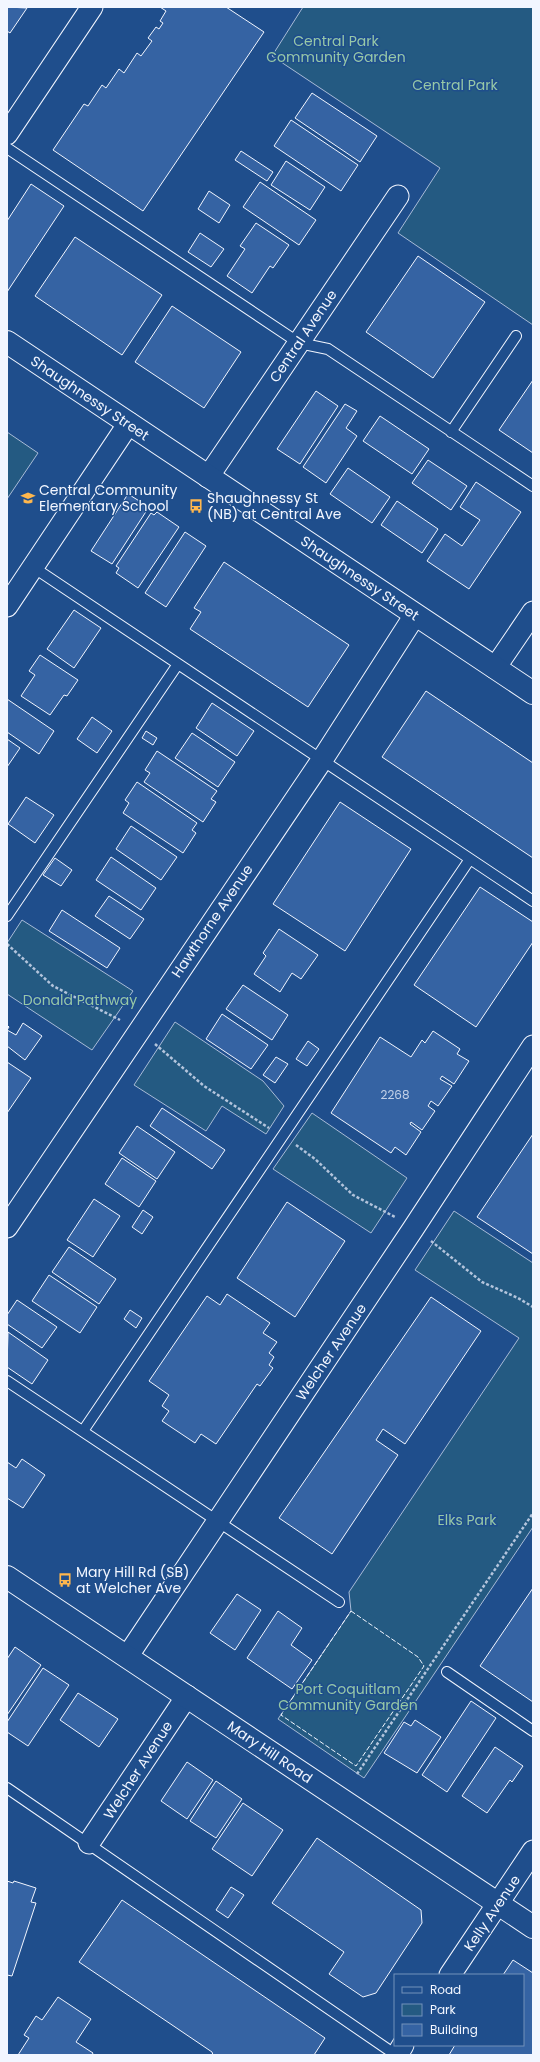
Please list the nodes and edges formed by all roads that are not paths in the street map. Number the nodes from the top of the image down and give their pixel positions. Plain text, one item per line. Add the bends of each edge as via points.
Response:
1 (92, 7) edge
2 (7, 134) edge
3 (7, 148) edge
4 (398, 196) dead end
5 (516, 336) dead end
6 (7, 342) edge
7 (299, 343) junction
8 (128, 423) junction
9 (451, 432) junction
10 (208, 476) junction
11 (533, 486) edge
12 (33, 567) junction
13 (7, 606) edge
14 (533, 612) edge
15 (415, 615) junction
16 (178, 664) junction
17 (495, 668) junction
18 (533, 693) edge
19 (322, 760) junction
20 (470, 859) junction
21 (533, 901) edge
22 (7, 916) edge
23 (533, 1046) edge
24 (7, 1226) edge
25 (7, 1381) edge
26 (83, 1431) junction
27 (218, 1520) junction
28 (7, 1577) edge
29 (339, 1602) dead end
30 (127, 1657) junction
31 (446, 1672) dead end
32 (187, 1696) junction
33 (533, 1731) edge
34 (7, 1788) edge
35 (89, 1844) junction
36 (533, 1851) edge
37 (498, 1904) junction
38 (533, 1928) edge
39 (451, 1974) edge
40 (402, 2046) edge
41 (396, 2055) edge

1 - 2 street
3 - 7 lane
4 - 7 street, Central Avenue
5 - 9 lane
6 - 8 main road, Shaughnessy Street
7 - 9 lane via 328,349
7 - 10 street, Central Avenue
8 - 10 main road, Shaughnessy Street
8 - 12 street
9 - 11 lane
10 - 15 main road, Shaughnessy Street
12 - 13 street
12 - 16 lane
14 - 17 street
15 - 17 main road, Shaughnessy Street
15 - 19 street, Hawthorne Avenue
16 - 19 lane
16 - 22 lane
17 - 18 main road, Shaughnessy Street
19 - 20 lane
19 - 24 street, Hawthorne Avenue
20 - 21 lane
20 - 26 lane
23 - 27 street, Welcher Avenue
25 - 26 lane
26 - 27 lane
27 - 29 lane
27 - 30 street, Welcher Avenue
28 - 30 main road, Mary Hill Road
30 - 32 main road, Mary Hill Road
31 - 33 lane
32 - 35 street, Welcher Avenue
32 - 37 main road, Mary Hill Road
34 - 35 lane
35 - 41 lane
36 - 37 street, Kelly Avenue
37 - 38 main road, Mary Hill Road
37 - 39 street, Kelly Avenue
40 - 41 street

